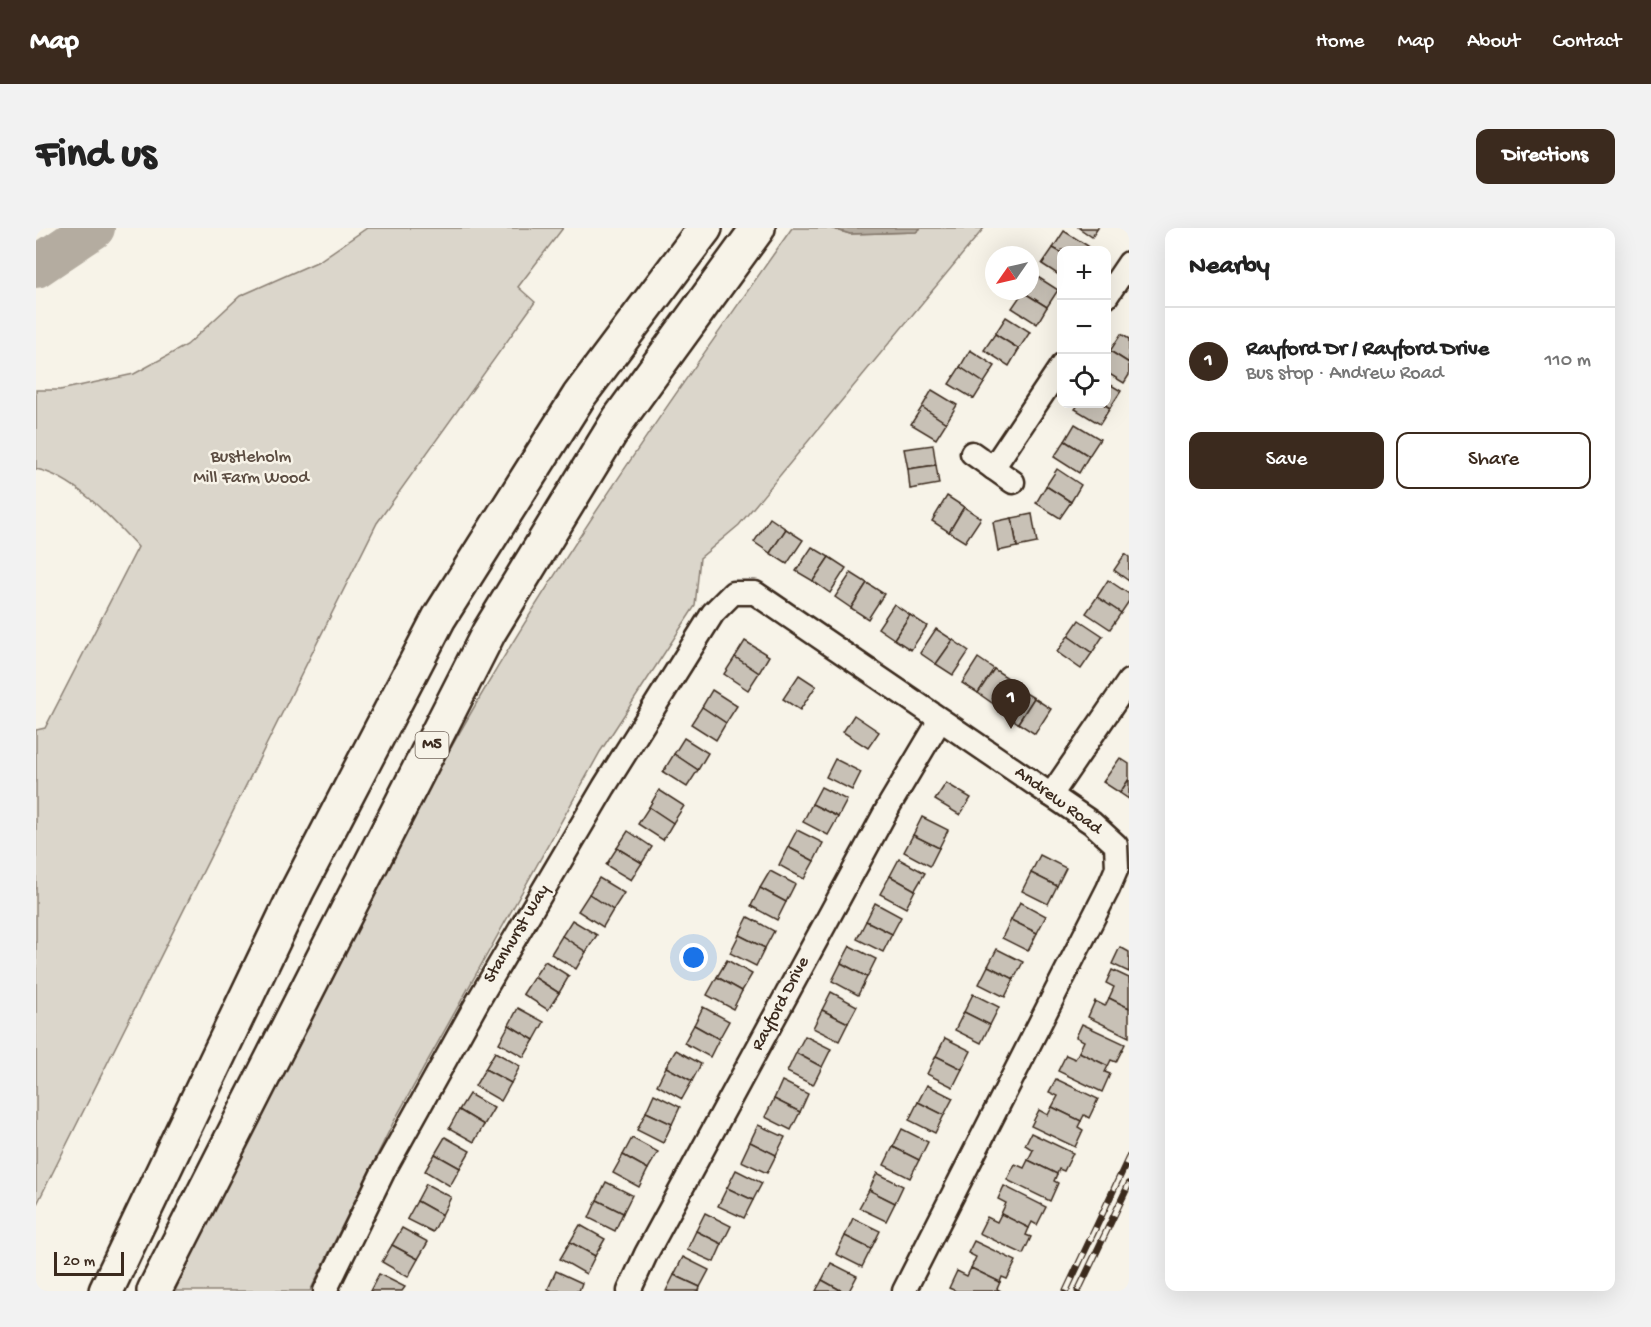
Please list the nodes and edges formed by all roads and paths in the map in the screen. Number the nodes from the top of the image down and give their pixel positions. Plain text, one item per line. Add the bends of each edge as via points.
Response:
1 (705, 228) edge
2 (758, 228) edge
3 (1129, 263) edge
4 (1111, 291) edge
5 (1057, 372) edge
6 (972, 453) dead end
7 (993, 468) junction
8 (1013, 482) dead end
9 (733, 593) joint
10 (1129, 681) edge
11 (940, 720) junction
12 (1051, 795) junction
13 (106, 1291) edge
14 (154, 1291) edge
15 (325, 1291) edge
16 (628, 1291) edge
17 (904, 1291) edge

1 - 13 highway via 579,396 439,618 297,891
2 - 14 highway, M5 via 619,419 489,632
3 - 4 street
5 - 7 street
6 - 7 street
7 - 8 street
9 - 11 street, Andrew Road via 755,592
9 - 15 street, Stanhurst Way via 713,614 664,690 478,1001 383,1172
10 - 12 street
11 - 12 street, Andrew Road
11 - 16 street, Rayford Drive via 890,804
12 - 17 street, Andrew Road via 1116,845 1117,868

